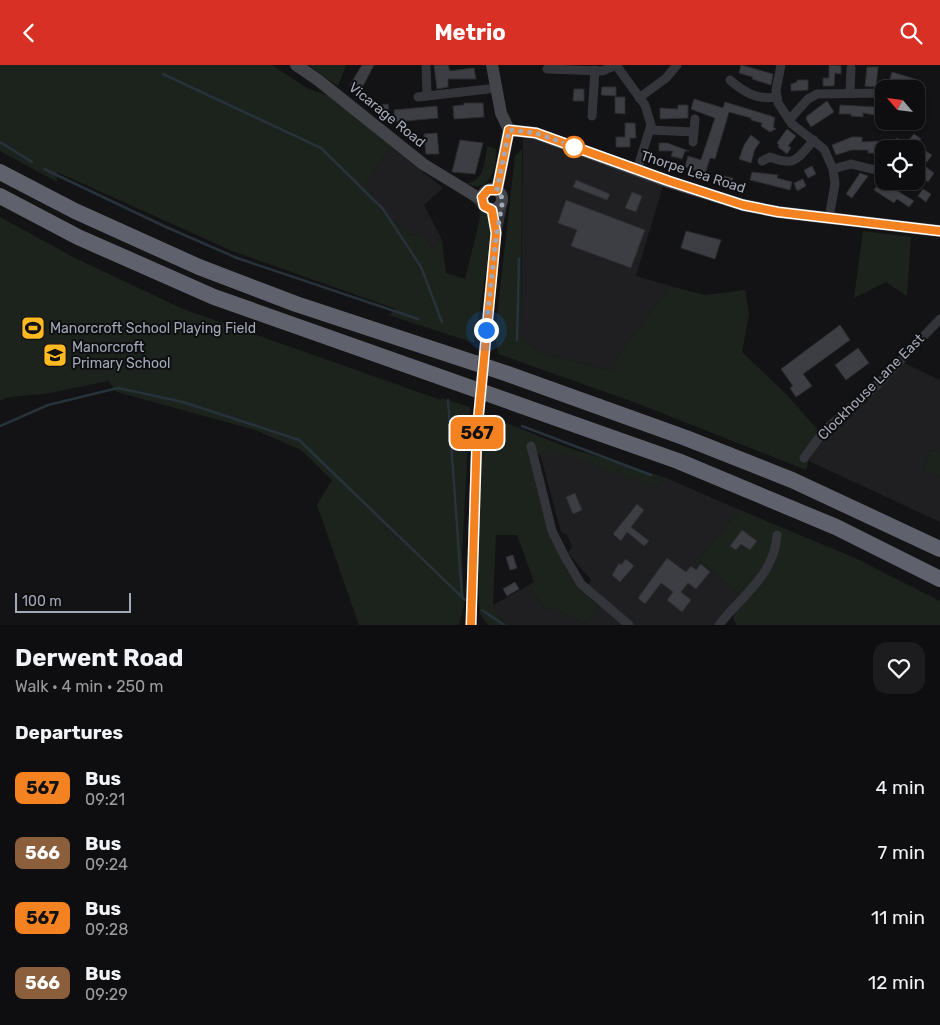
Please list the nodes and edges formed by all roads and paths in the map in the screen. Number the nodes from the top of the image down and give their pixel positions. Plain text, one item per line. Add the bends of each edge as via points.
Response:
1 (296, 65) edge
2 (426, 65) edge
3 (492, 65) edge
4 (616, 65) edge
5 (676, 65) edge
6 (781, 65) edge
7 (851, 68) dead end
8 (547, 69) dead end
9 (595, 70) junction
10 (730, 80) dead end
11 (497, 89) junction
12 (850, 92) junction
13 (875, 93) edge
14 (428, 94) junction
15 (418, 97) dead end
16 (778, 97) junction
17 (639, 98) junction
18 (592, 116) dead end
19 (695, 119) dead end
20 (789, 120) junction
21 (650, 129) junction
22 (509, 130) junction
23 (694, 132) junction
24 (814, 140) junction
25 (693, 142) dead end
26 (762, 161) dead end
27 (833, 169) junction
28 (637, 170) junction
29 (875, 170) edge
30 (0, 171) edge
31 (488, 194) junction
32 (0, 196) edge
33 (497, 206) junction
34 (829, 218) junction
35 (940, 231) edge
36 (940, 319) edge
37 (531, 446) dead end
38 (804, 458) dead end
39 (778, 535) dead end
40 (940, 549) edge
41 (940, 579) edge
42 (472, 609) junction
43 (471, 625) edge
44 (478, 625) edge
45 (628, 625) edge
46 (719, 625) edge

1 - 31 main road, Vicarage Road via 423,164 460,187
2 - 14 street
3 - 11 main road
4 - 9 street via 602,71
4 - 17 street
5 - 17 street via 666,78
6 - 16 street via 776,90
7 - 12 street
8 - 9 street
9 - 18 street
10 - 16 street via 748,94 765,99
11 - 14 street
11 - 22 main road via 501,113
12 - 13 street
12 - 20 street via 817,94
14 - 15 street
16 - 20 street via 778,103
17 - 21 street via 649,115
19 - 23 street
20 - 24 street
21 - 23 street
21 - 28 street
22 - 28 main road, Thorpe Lea Road via 536,133
22 - 31 main road
23 - 25 street
24 - 26 street via 794,162 770,157
24 - 27 street via 827,154
27 - 29 street via 851,164
27 - 34 street via 835,183
28 - 34 main road, Thorpe Lea Road via 743,205
30 - 40 highway via 105,226 207,270 296,304 508,374 686,438 792,480
31 - 33 main road, Vicarage Road via 486,208
31 - 33 main road via 501,194
32 - 41 highway via 78,237 214,297 678,461 836,527
33 - 42 street, bridge via 477,432
34 - 35 main road, Thorpe Lea Road
36 - 38 street, Clockhouse Lane East via 878,384 824,431
37 - 45 street via 552,531 565,557 581,584
39 - 46 street via 776,551 769,566
42 - 43 street
42 - 44 street

